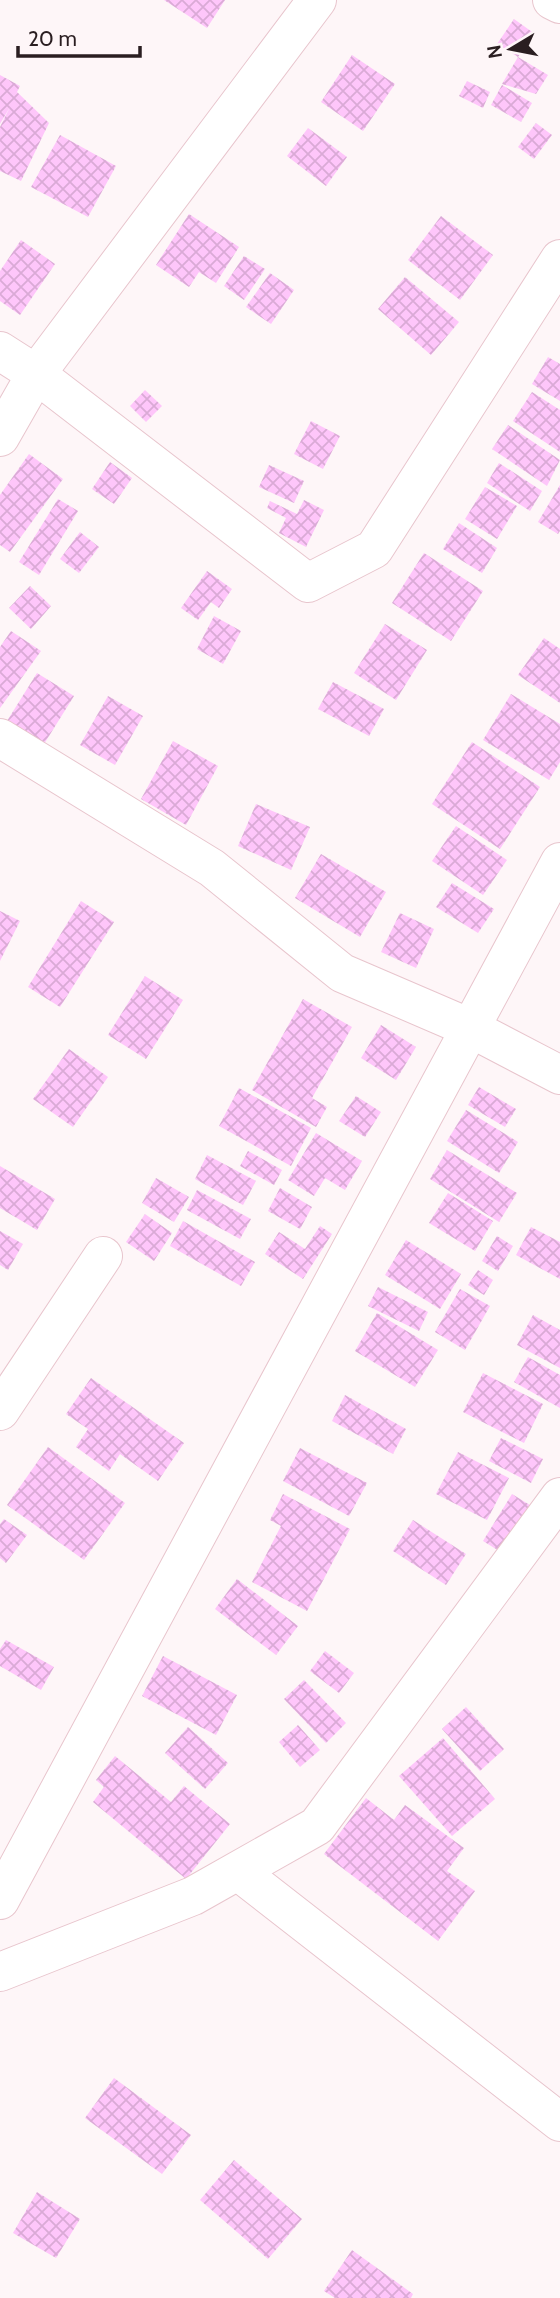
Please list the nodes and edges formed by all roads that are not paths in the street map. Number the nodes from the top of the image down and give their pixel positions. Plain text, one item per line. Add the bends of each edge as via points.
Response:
1 (317, 0) edge
2 (552, 0) edge
3 (560, 4) edge
4 (560, 259) edge
5 (0, 351) edge
6 (36, 374) junction
7 (0, 437) edge
8 (0, 738) edge
9 (560, 862) edge
10 (470, 1028) junction
11 (560, 1075) edge
12 (103, 1256) dead end
13 (0, 1411) edge
14 (560, 1497) edge
15 (239, 1872) junction
16 (0, 1900) edge
17 (0, 1972) edge
18 (560, 2122) edge

1 - 6 street
2 - 3 street
4 - 6 street via 374,550 308,583
5 - 6 street
6 - 7 street
8 - 10 street via 212,867 342,973
9 - 10 street
10 - 11 street
10 - 16 street
12 - 13 street
14 - 15 street via 317,1826
15 - 17 street via 193,1896
15 - 18 street

